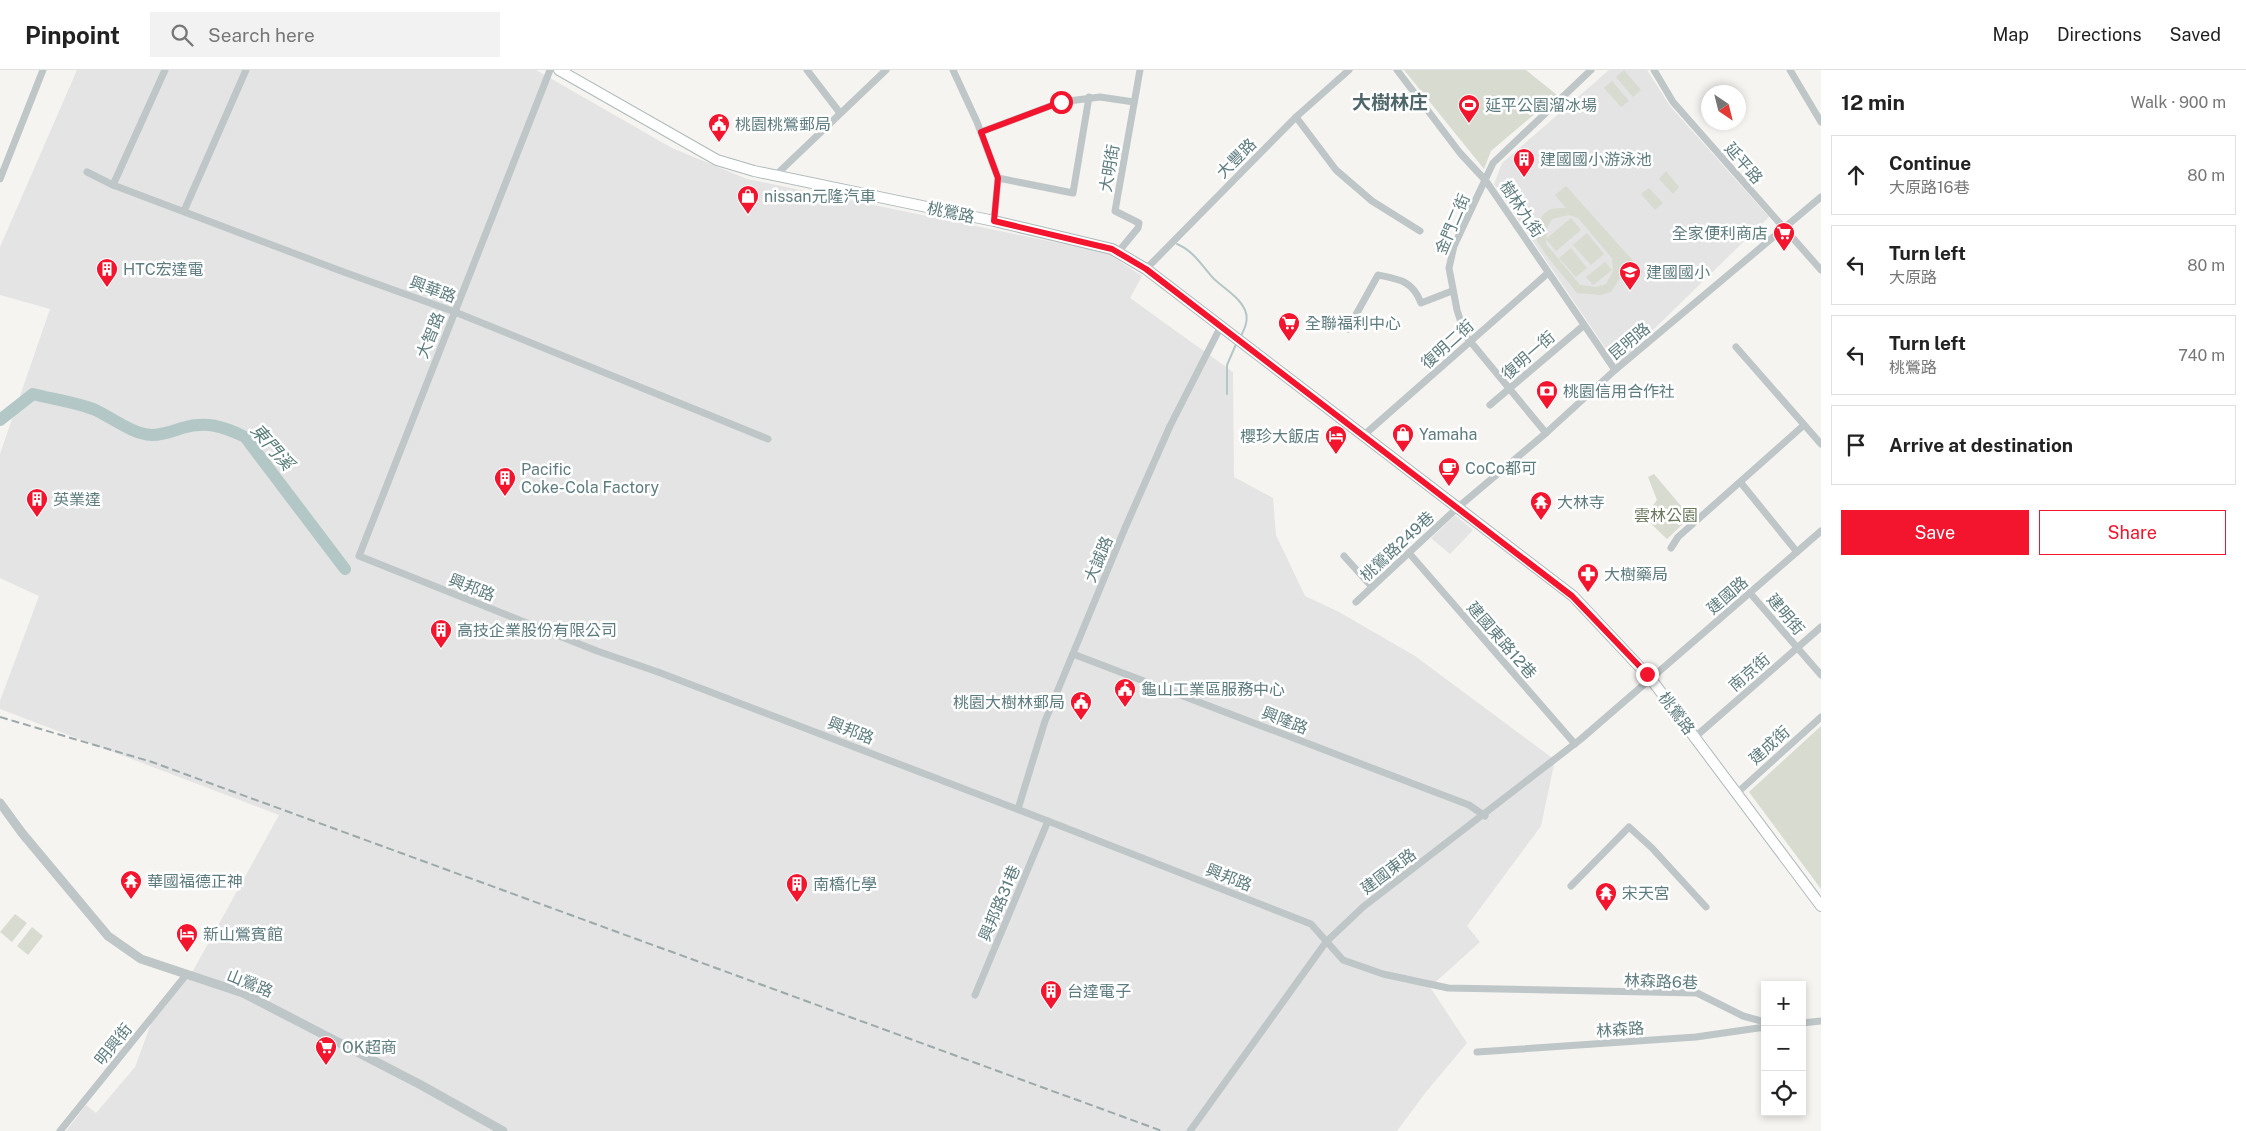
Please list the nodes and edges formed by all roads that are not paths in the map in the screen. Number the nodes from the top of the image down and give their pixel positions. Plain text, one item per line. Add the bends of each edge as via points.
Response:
1 (43, 70) edge
2 (165, 70) edge
3 (246, 70) edge
4 (550, 70) edge
5 (559, 70) edge
6 (808, 70) edge
7 (886, 70) edge
8 (1140, 70) edge
9 (1349, 70) edge
10 (1397, 70) edge
11 (1591, 70) edge
12 (1654, 70) edge
13 (1790, 70) edge
14 (956, 71) edge
15 (1089, 97) junction
16 (1134, 102) junction
17 (840, 113) junction
18 (1296, 117) junction
19 (1821, 122) edge
20 (981, 132) junction
21 (87, 172) dead end
22 (777, 174) junction
23 (998, 178) junction
24 (0, 179) edge
25 (1486, 181) junction
26 (113, 185) junction
27 (1821, 197) edge
28 (184, 210) junction
29 (994, 221) junction
30 (1784, 230) junction
31 (1420, 231) dead end
32 (1119, 251) junction
33 (1146, 269) junction
34 (1821, 270) edge
35 (1548, 273) junction
36 (1452, 292) junction
37 (455, 312) junction
38 (1221, 326) junction
39 (1583, 326) junction
40 (1348, 329) dead end
41 (1471, 341) junction
42 (1736, 347) dead end
43 (1615, 370) junction
44 (1510, 389) junction
45 (1490, 405) dead end
46 (1804, 425) junction
47 (1546, 433) junction
48 (1364, 435) junction
49 (768, 439) dead end
50 (1821, 444) edge
51 (1741, 483) junction
52 (1456, 509) junction
53 (1821, 531) edge
54 (1671, 548) dead end
55 (1797, 552) junction
56 (1409, 553) junction
57 (359, 556) joint
58 (1344, 556) dead end
59 (1372, 587) junction
60 (1750, 593) junction
61 (1356, 602) dead end
62 (1821, 627) edge
63 (1797, 649) junction
64 (1073, 654) junction
65 (1821, 675) edge
66 (1652, 679) junction
67 (1821, 717) edge
68 (1695, 738) junction
69 (1575, 744) junction
70 (1736, 793) junction
71 (0, 803) edge
72 (1018, 809) junction
73 (1485, 816) junction
74 (1048, 821) junction
75 (1571, 886) dead end
76 (1821, 906) edge
77 (1706, 907) dead end
78 (1326, 942) junction
79 (186, 975) junction
80 (1550, 991) joint
81 (975, 995) dead end
82 (1761, 1021) edge
83 (1821, 1021) edge
84 (1806, 1023) edge
85 (1761, 1028) edge
86 (1477, 1052) dead end
87 (60, 1131) edge
88 (503, 1131) edge
89 (1190, 1131) edge

1 - 24 street
2 - 26 street
3 - 28 street
4 - 37 street, 大智路
5 - 22 main road, 桃鶯路 via 717,160 757,172
6 - 17 street
7 - 17 street
8 - 16 street, 大明街
9 - 18 street, 大豐路
10 - 25 street, 樹林九街 via 1460,153
11 - 25 street, 金門二街 via 1493,163
12 - 30 street, 延平路 via 1673,102
13 - 19 street
14 - 20 street
15 - 16 street
15 - 20 street via 1061,102
15 - 23 street via 1073,193
16 - 32 street, 大明街 via 1115,211 1138,222 1138,228
17 - 22 street
18 - 31 street via 1336,170 1372,201
18 - 33 street, 大豐路
20 - 23 street
21 - 26 street, 興華路
22 - 29 main road, 桃鶯路
23 - 29 street
25 - 35 street, 樹林九街
25 - 36 street, 金門二街 via 1454,246 1449,268
26 - 28 street, 興華路
27 - 30 street, 昆明路
28 - 37 street, 興華路
29 - 32 main road, 桃鶯路
30 - 34 street, 延平路
30 - 43 street, 昆明路
32 - 33 main road, 桃鶯路
33 - 38 main road, 桃鶯路
35 - 39 street, 樹林九街
35 - 41 street, 復明二街
36 - 40 street via 1421,303 1414,288 1398,279 1378,275
36 - 41 street, 金門二街 via 1465,335
37 - 49 street, 興華路
37 - 57 street, 大智路
38 - 48 main road, 桃鶯路
38 - 64 street, 大誠路 via 1170,426
39 - 43 street, 樹林九街
39 - 44 street, 復明一街
41 - 44 street, 金門二街
41 - 48 street, 復明二街
42 - 46 street
43 - 47 street, 昆明路
44 - 45 street, 復明一街
44 - 47 street, 金門二街
46 - 50 street
46 - 51 street
47 - 52 street, 昆明路
48 - 52 main road, 桃鶯路
51 - 54 street via 1678,537
51 - 55 street
52 - 56 street, 桃鶯路249巷
52 - 66 main road, 桃鶯路 via 1572,596
53 - 55 street, 建國路
55 - 60 street, 建國路
56 - 59 street, 桃鶯路249巷
56 - 69 street, 建國東路12巷
57 - 72 street, 興邦路 via 597,651
58 - 59 street
59 - 61 street, 桃鶯路249巷
60 - 63 street, 建明街
60 - 66 street, 建國路
62 - 63 street, 南京街
63 - 65 street, 建明街
63 - 68 street, 南京街
64 - 72 street, 大誠路 via 1045,721
64 - 73 street, 興隆路 via 1468,805
66 - 68 main road, 桃鶯路
66 - 69 street, 建國東路
67 - 70 street, 建成街
68 - 70 main road, 桃鶯路
69 - 73 street, 建國東路
70 - 76 main road, 桃鶯路
71 - 79 street, 山鶯路 via 108,936 141,959
72 - 74 street, 興邦路
73 - 78 street, 建國東路 via 1363,907
74 - 78 street, 興邦路 via 1311,924
74 - 81 street, 興邦路31巷
75 - 77 street via 1629,827
78 - 80 street, 興邦路 via 1343,960 1383,974 1448,988
78 - 89 street, 建國東路
79 - 87 street, 明興街
79 - 88 street, 山鶯路 via 243,993 287,1014
80 - 82 street, 林森路6巷 via 1697,993 1743,1016
83 - 84 street
85 - 86 street, 林森路 via 1696,1037

